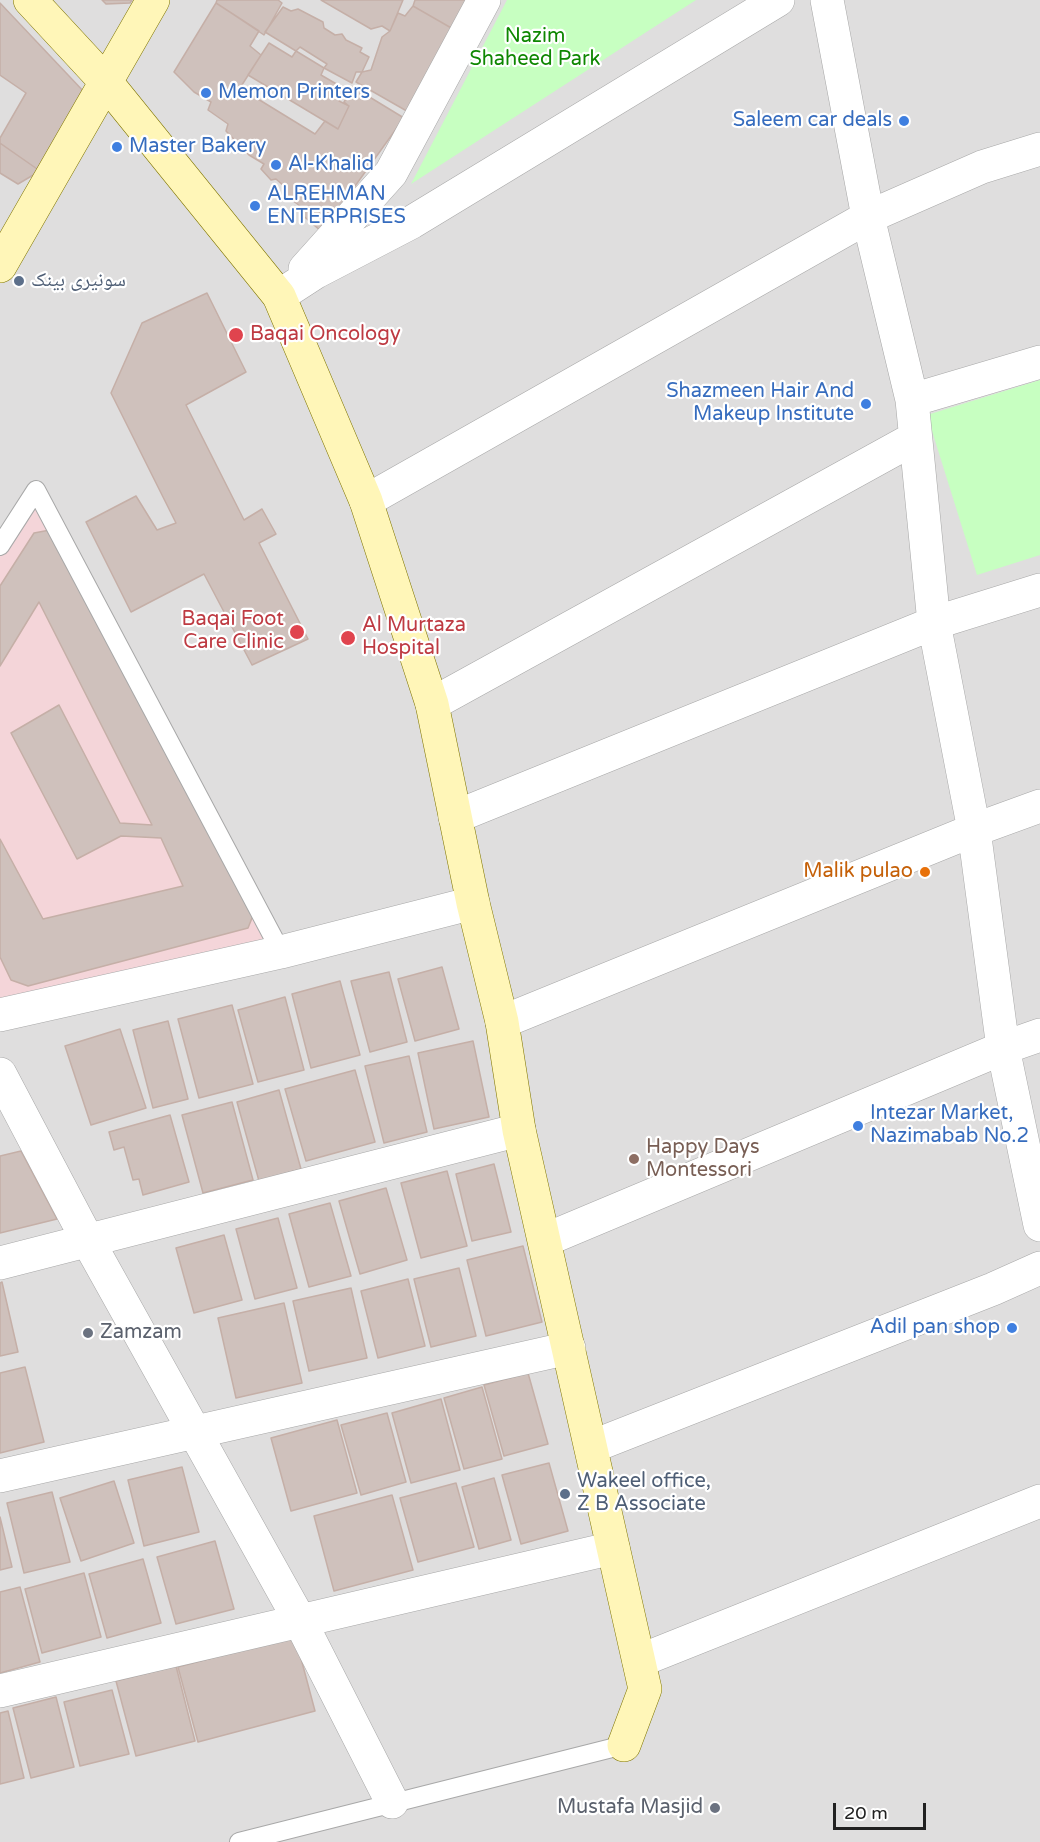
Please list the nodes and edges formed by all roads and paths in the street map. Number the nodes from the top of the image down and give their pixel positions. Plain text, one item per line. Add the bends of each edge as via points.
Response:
1 (30, 0) edge
2 (153, 0) edge
3 (484, 0) edge
4 (778, 0) edge
5 (827, 0) edge
6 (106, 82) junction
7 (1040, 149) edge
8 (868, 217) junction
9 (0, 266) edge
10 (279, 296) junction
11 (1040, 362) edge
12 (912, 400) junction
13 (915, 438) junction
14 (366, 501) junction
15 (0, 546) edge
16 (1040, 590) edge
17 (934, 623) junction
18 (432, 704) junction
19 (1040, 806) edge
20 (455, 817) junction
21 (974, 830) junction
22 (472, 903) junction
23 (281, 952) junction
24 (0, 1015) edge
25 (502, 1022) junction
26 (1040, 1035) edge
27 (1003, 1048) junction
28 (0, 1074) edge
29 (519, 1130) junction
30 (1040, 1225) edge
31 (545, 1240) junction
32 (88, 1241) junction
33 (0, 1263) edge
34 (1040, 1268) edge
35 (569, 1348) junction
36 (194, 1431) junction
37 (591, 1447) junction
38 (0, 1476) edge
39 (1040, 1501) edge
40 (612, 1548) junction
41 (300, 1621) junction
42 (639, 1661) junction
43 (0, 1691) edge
44 (624, 1745) joint
45 (392, 1802) junction
46 (239, 1842) edge

1 - 6 street
2 - 6 street
3 - 10 street via 391,173
4 - 10 street via 412,222
5 - 8 street
6 - 9 street
6 - 10 street
7 - 8 street via 982,167
8 - 12 street
8 - 14 street
10 - 14 street
11 - 12 street
12 - 13 street
13 - 17 street
13 - 18 street
14 - 18 street
15 - 23 lane via 36,490
16 - 17 street
17 - 20 street
17 - 21 street
18 - 20 street
19 - 21 street
20 - 22 street
21 - 25 street
21 - 27 street
22 - 23 street
22 - 25 street
23 - 24 street
25 - 29 street
26 - 27 street
27 - 30 street
27 - 31 street
28 - 32 street
29 - 31 street
29 - 32 street
31 - 35 street
32 - 33 street
32 - 36 street
34 - 37 street
35 - 36 street
35 - 37 street
36 - 38 street
36 - 41 street
37 - 40 street
39 - 42 street
40 - 41 street
40 - 42 street
41 - 43 street
41 - 45 street
42 - 44 street via 645,1689
44 - 45 lane
45 - 46 lane

